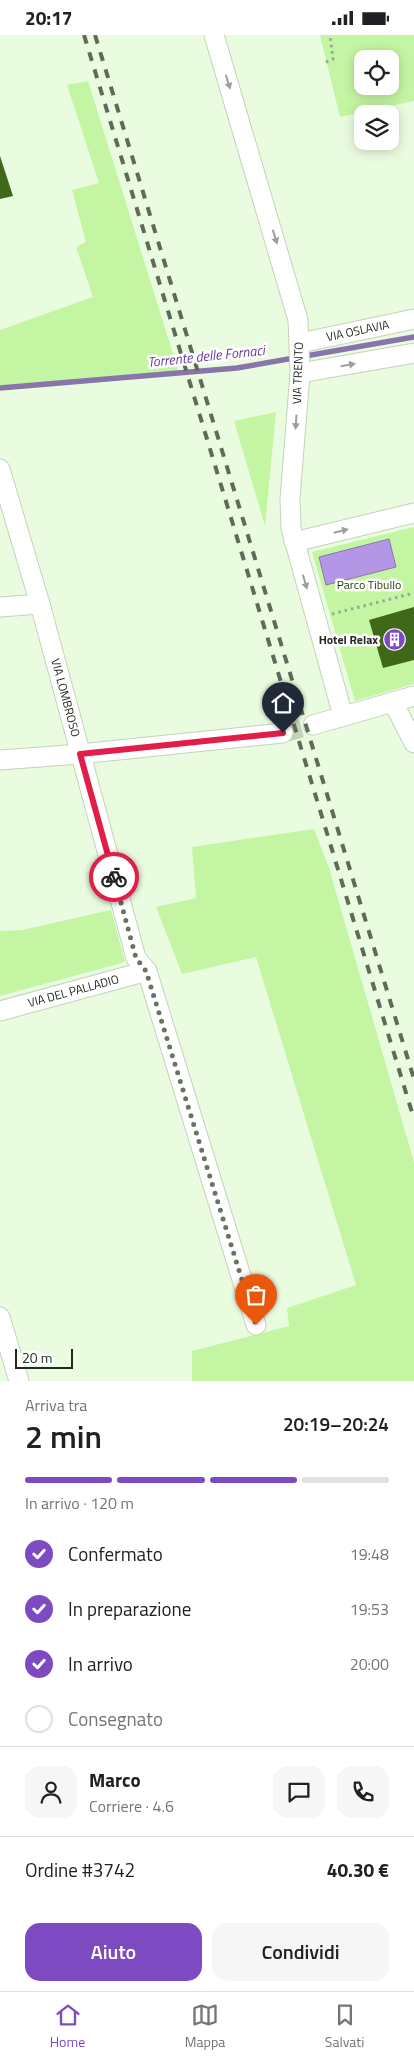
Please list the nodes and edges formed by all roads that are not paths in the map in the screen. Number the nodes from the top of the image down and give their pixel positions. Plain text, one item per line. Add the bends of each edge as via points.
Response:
1 (214, 35) edge
2 (414, 319) edge
3 (300, 343) junction
4 (414, 353) edge
5 (300, 373) junction
6 (0, 469) edge
7 (414, 513) edge
8 (294, 542) junction
9 (40, 604) junction
10 (0, 607) edge
11 (414, 697) edge
12 (393, 702) junction
13 (343, 716) junction
14 (313, 725) tunnel mouth
15 (283, 733) tunnel mouth
16 (414, 743) edge
17 (80, 754) junction
18 (0, 760) edge
19 (146, 971) junction
20 (0, 1011) edge
21 (0, 1317) edge
22 (256, 1325) dead end
23 (19, 1381) edge

1 -> 3 street, VIA TRENTO via 294,300
2 - 3 street, VIA OSLAVIA
3 - 5 street, VIA TRENTO
5 -> 4 street
5 -> 8 street, VIA TRENTO via 290,499
6 - 9 street, VIA LOMBROSO
8 -> 7 street
8 -> 13 street, VIA TRENTO
9 - 10 street
9 - 17 street, VIA LOMBROSO
11 - 12 street
12 - 13 street
12 - 16 street
13 - 14 street
15 - 17 street
17 - 18 street
17 - 19 street, VIA LOMBROSO via 136,958
19 - 20 street, VIA DEL PALLADIO
19 - 22 street, VIA LOMBROSO
21 - 23 street

